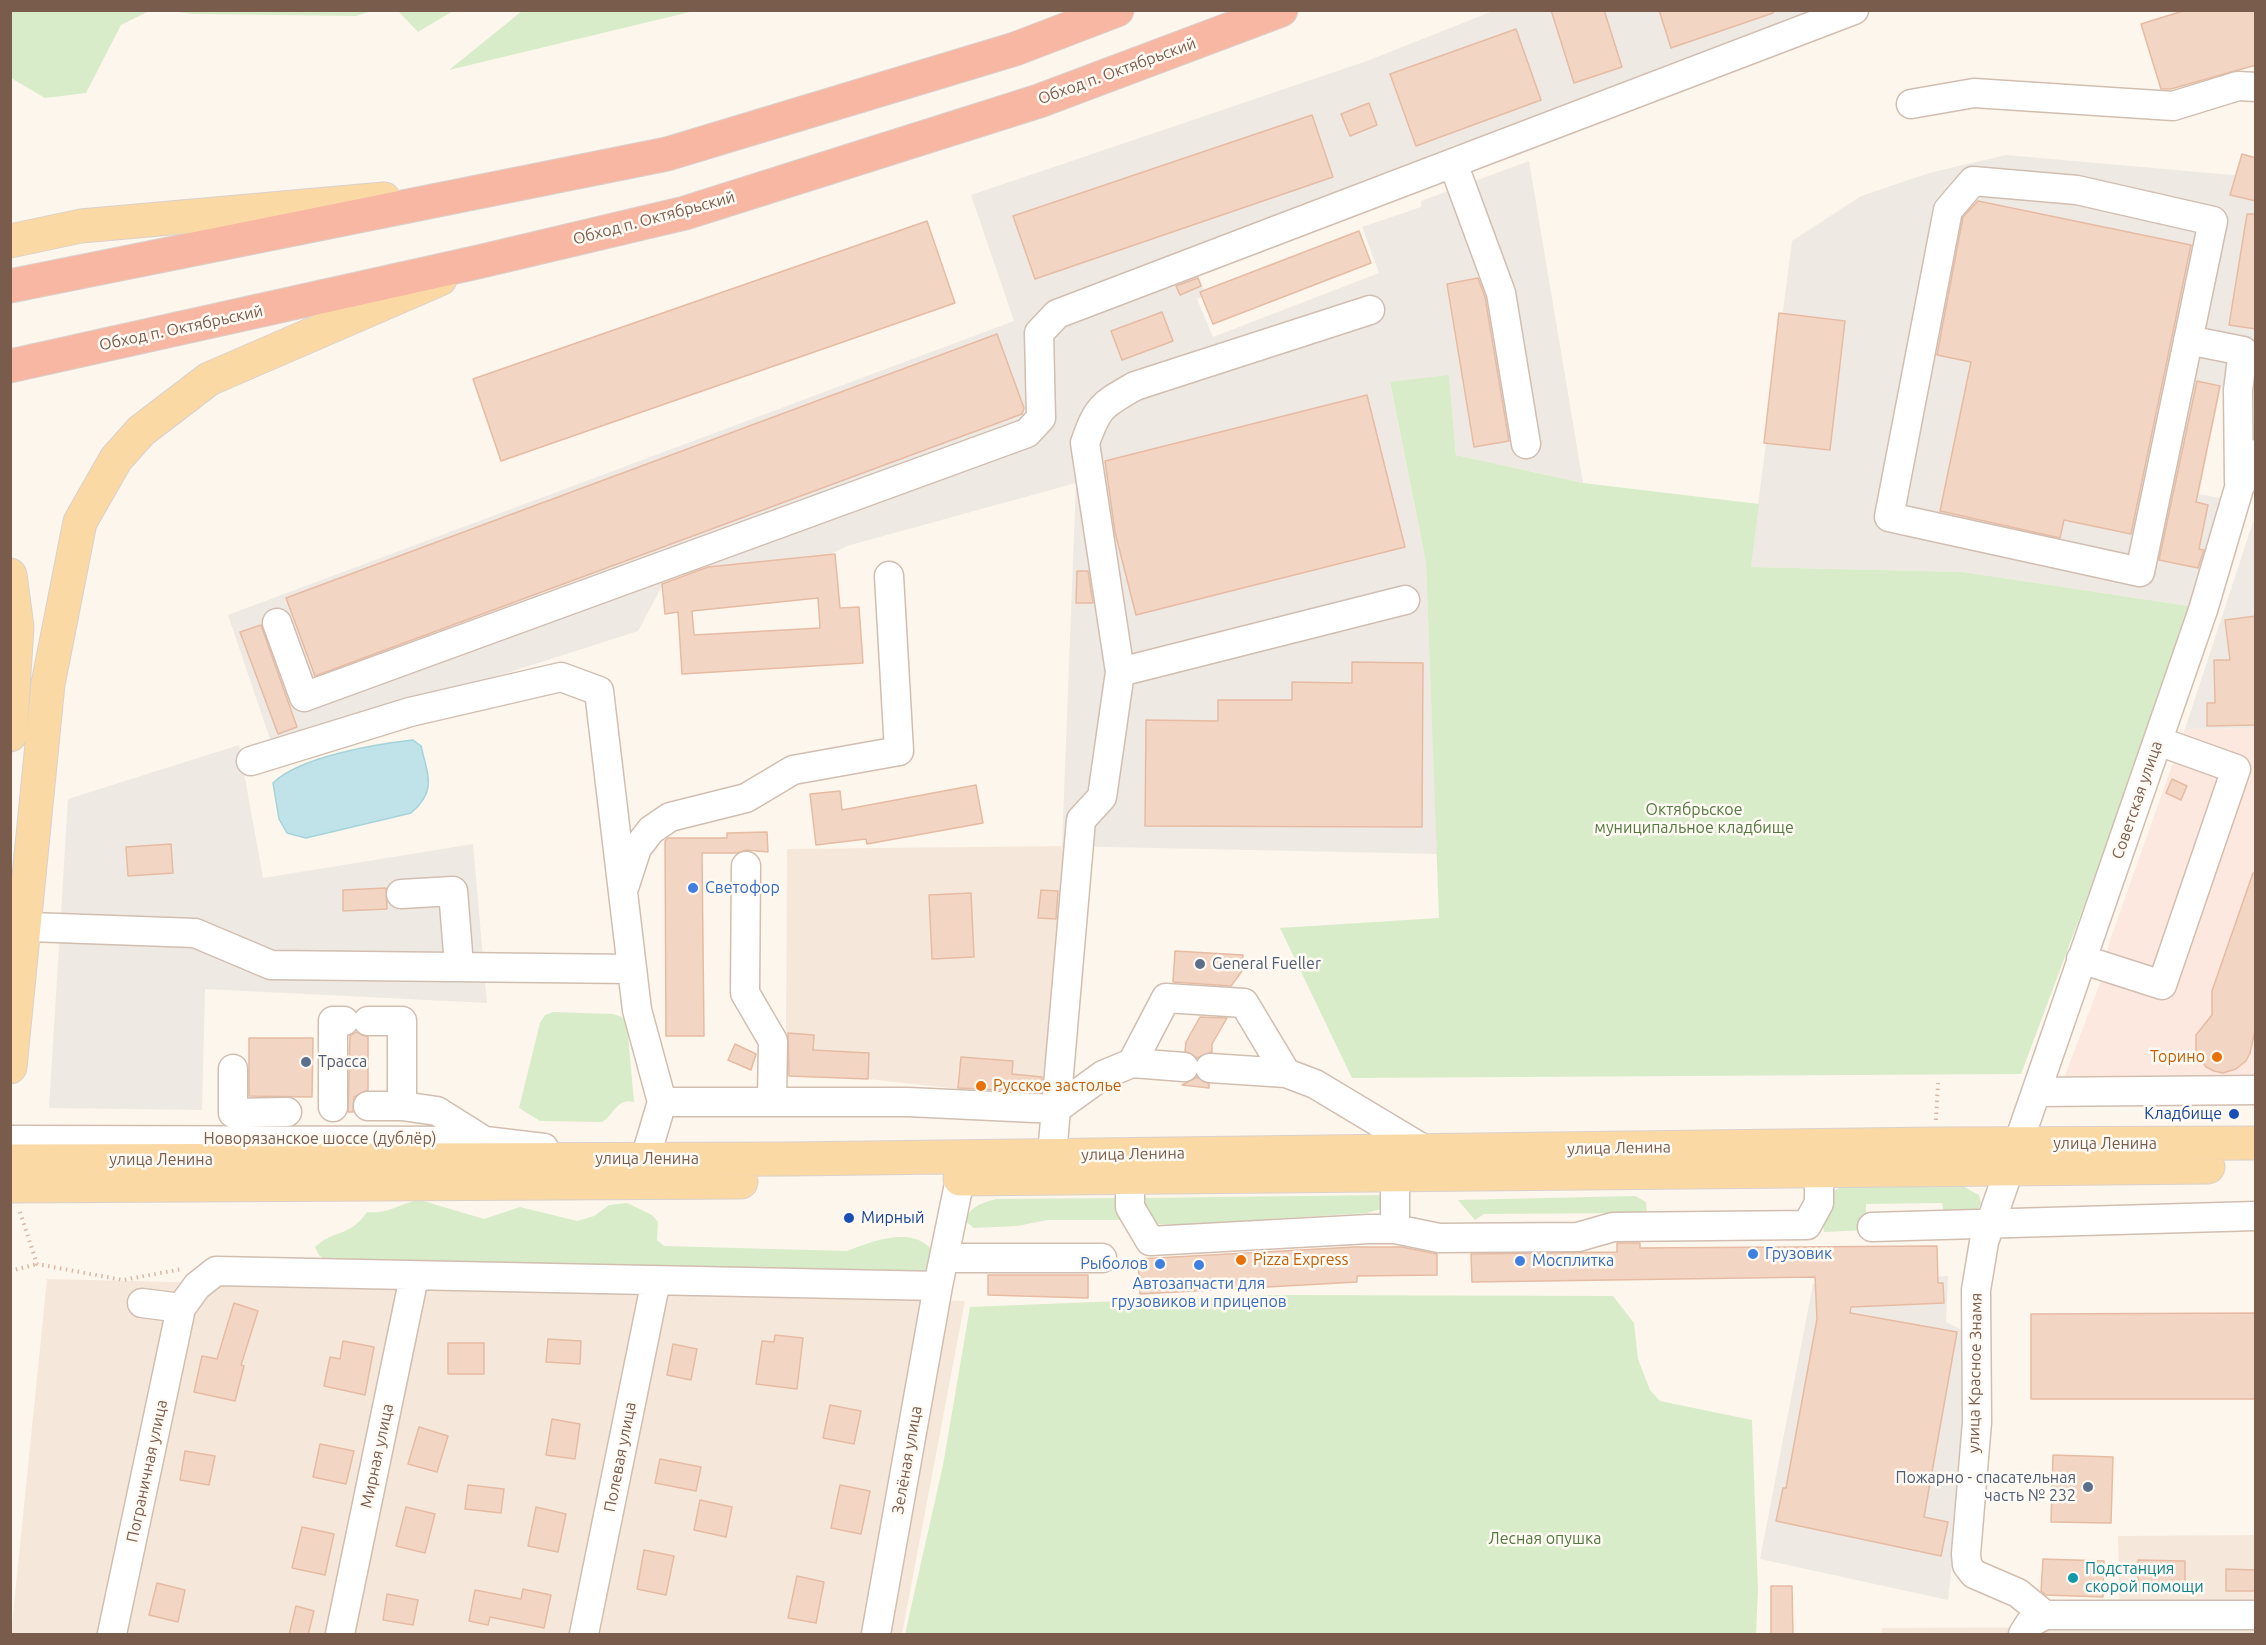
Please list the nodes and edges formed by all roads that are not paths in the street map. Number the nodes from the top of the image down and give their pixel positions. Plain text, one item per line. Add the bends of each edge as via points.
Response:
1 (1117, 10) edge
2 (1281, 10) edge
3 (1854, 10) edge
4 (2256, 87) edge
5 (1911, 104) dead end
6 (1453, 163) junction
7 (499, 188) junction
8 (10, 241) edge
9 (478, 262) junction
10 (10, 286) edge
11 (1370, 310) dead end
12 (2188, 340) junction
13 (10, 366) edge
14 (1526, 444) dead end
15 (2256, 454) edge
16 (2247, 488) edge
17 (10, 575) edge
18 (889, 576) dead end
19 (1405, 600) dead end
20 (277, 623) dead end
21 (1120, 672) junction
22 (10, 735) edge
23 (2158, 741) junction
24 (251, 761) dead end
25 (746, 866) dead end
26 (622, 892) junction
27 (401, 894) dead end
28 (30, 927) dead end
29 (2081, 959) junction
30 (459, 965) junction
31 (632, 969) junction
32 (1132, 1063) junction
33 (10, 1067) edge
34 (233, 1069) dead end
35 (1286, 1073) junction
36 (2256, 1089) edge
37 (2036, 1092) junction
38 (772, 1101) junction
39 (662, 1102) junction
40 (402, 1106) junction
41 (348, 1107) junction
42 (1056, 1109) junction
43 (287, 1125) junction
44 (10, 1140) edge
45 (485, 1141) junction
46 (2256, 1143) edge
47 (1425, 1150) junction
48 (1052, 1155) junction
49 (2012, 1157) junction
50 (637, 1159) junction
51 (10, 1161) edge
52 (2256, 1166) edge
53 (1819, 1171) junction
54 (1395, 1176) junction
55 (1130, 1178) junction
56 (960, 1179) junction
57 (13, 1197) edge
58 (2256, 1216) edge
59 (1989, 1224) junction
60 (1872, 1227) dead end
61 (1395, 1229) junction
62 (944, 1258) junction
63 (1102, 1258) dead end
64 (414, 1277) junction
65 (656, 1280) junction
66 (938, 1286) junction
67 (142, 1303) dead end
68 (182, 1308) junction
69 (2045, 1615) junction
70 (2256, 1615) edge
71 (112, 1635) edge
72 (340, 1635) edge
73 (584, 1635) edge
74 (876, 1635) edge
75 (2023, 1635) edge

1 - 7 highway via 1015,49 667,154
2 - 9 highway, Обход п. Октябрьский via 1039,101 685,213
3 - 6 street
4 - 5 street via 2238,86 2173,106 1974,93
6 - 14 street via 1501,293
6 - 20 street via 1057,314 1039,333 1041,418 1027,433 304,697
7 - 8 main road via 81,226
7 - 10 highway
9 - 13 highway, Обход п. Октябрьский
9 - 33 main road via 209,379 141,431 116,459 80,522 48,684
11 - 21 street via 1135,386 1096,412 1085,443
12 - 12 street via 2140,572 1889,517 1948,210 1973,181 2077,190 2213,221
12 - 16 street via 2243,351 2238,390
15 - 16 street, Советская улица
16 - 23 street, Советская улица
17 - 22 main road via 17,627
18 - 26 street via 899,751 793,770 746,798 670,817 651,830 637,848
19 - 21 street
21 - 42 street via 1102,797 1081,820
23 - 29 street, Советская улица
23 - 29 street via 2236,769 2162,985
24 - 26 street via 410,712 561,677 599,691
25 - 38 street via 745,993 773,1041
26 - 31 street
27 - 30 street via 453,891
28 - 30 street via 195,933 271,965
29 - 37 street, Советская улица
30 - 31 street
31 - 39 street via 637,1010
32 - 35 street
32 - 35 street via 1166,998 1233,1002 1244,1003
32 - 42 street via 1103,1075
34 - 43 street via 233,1113
35 - 47 street via 1315,1084
36 - 37 street
37 - 49 street, Советская улица
38 - 39 street
38 - 42 street
39 - 50 street
40 - 41 street
40 - 41 street via 402,1020 333,1021
40 - 45 street via 436,1111
41 - 43 street
42 - 48 street
43 - 44 street, Новорязанское шоссе (дублёр)
43 - 45 street, Новорязанское шоссе (дублёр)
45 - 50 street, Новорязанское шоссе (дублёр)
46 - 49 main road, улица Ленина
47 - 48 main road, улица Ленина
47 - 49 main road, улица Ленина
48 - 50 main road, улица Ленина
49 - 52 main road, улица Ленина
49 - 53 main road, улица Ленина
49 - 59 street, улица Красное Знамя
50 - 51 main road, улица Ленина
53 - 54 main road, улица Ленина
53 - 61 street via 1819,1203 1807,1225 1613,1227 1578,1237 1439,1238
54 - 55 main road, улица Ленина
54 - 61 street
55 - 56 main road, улица Ленина
55 - 61 street via 1130,1207 1150,1241
56 - 57 main road, улица Ленина
56 - 62 street, Зелёная улица
58 - 59 street
59 - 60 street
59 - 69 street, улица Красное Знамя via 1976,1290 1977,1422 1967,1565 1974,1574 2018,1593
62 - 63 street
62 - 66 street, Зелёная улица
64 - 65 street
64 - 68 street via 216,1271 197,1286
64 - 72 street, Мирная улица
65 - 66 street
65 - 73 street, Полевая улица
66 - 74 street, Зелёная улица
67 - 68 street
68 - 71 street, Пограничная улица
69 - 70 street
69 - 75 street via 2030,1623

